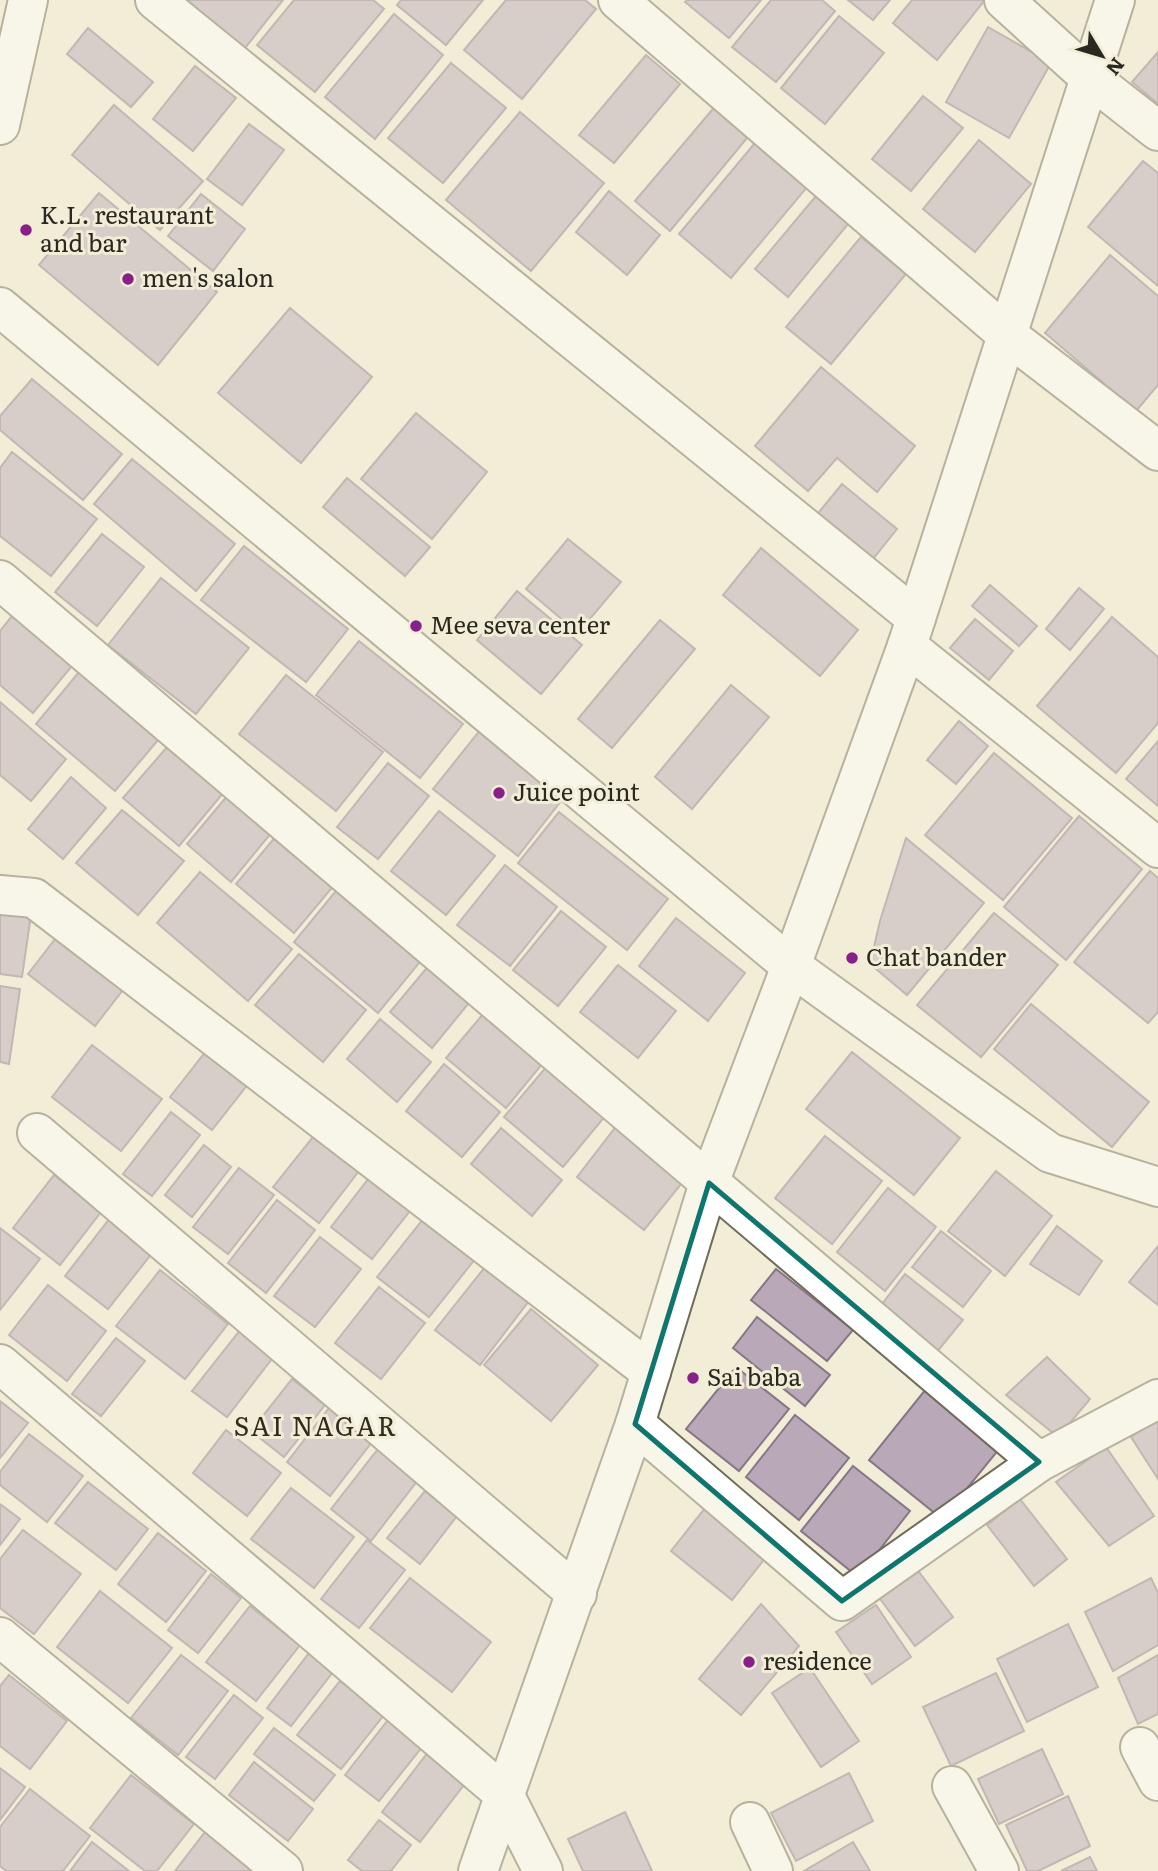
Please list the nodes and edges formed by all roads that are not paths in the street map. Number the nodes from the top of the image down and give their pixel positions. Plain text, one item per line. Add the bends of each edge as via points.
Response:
1 (28, 0) edge
2 (155, 0) edge
3 (618, 0) edge
4 (1004, 0) edge
5 (1115, 0) edge
6 (1089, 77) junction
7 (0, 125) edge
8 (1158, 131) edge
9 (0, 306) edge
10 (1006, 334) junction
11 (1158, 451) edge
12 (0, 579) edge
13 (912, 632) junction
14 (1158, 848) edge
15 (0, 895) edge
16 (791, 966) junction
17 (37, 1133) dead end
18 (709, 1183) junction
19 (1158, 1188) edge
20 (0, 1364) edge
21 (651, 1372) junction
22 (1158, 1399) edge
23 (635, 1424) junction
24 (1039, 1462) junction
25 (577, 1594) junction
26 (0, 1637) edge
27 (1140, 1747) dead end
28 (1158, 1781) edge
29 (951, 1786) dead end
30 (504, 1794) junction
31 (750, 1822) dead end
32 (283, 1871) edge
33 (478, 1871) edge
34 (543, 1871) edge
35 (773, 1871) edge
36 (999, 1871) edge

1 - 7 street
2 - 13 street
3 - 10 street
4 - 6 street
5 - 6 street
6 - 8 street
6 - 10 street
9 - 16 street
10 - 11 street
10 - 13 street
12 - 18 street
13 - 14 street
13 - 16 street
15 - 21 street via 34,898
16 - 18 street
16 - 19 street via 1050,1153
17 - 25 street
18 - 21 street
18 - 24 street
20 - 30 street
21 - 23 street
22 - 24 street
23 - 24 street via 842,1601
23 - 25 street
25 - 30 street
26 - 32 street
27 - 28 street
29 - 36 street
30 - 33 street
30 - 34 street
31 - 35 street

